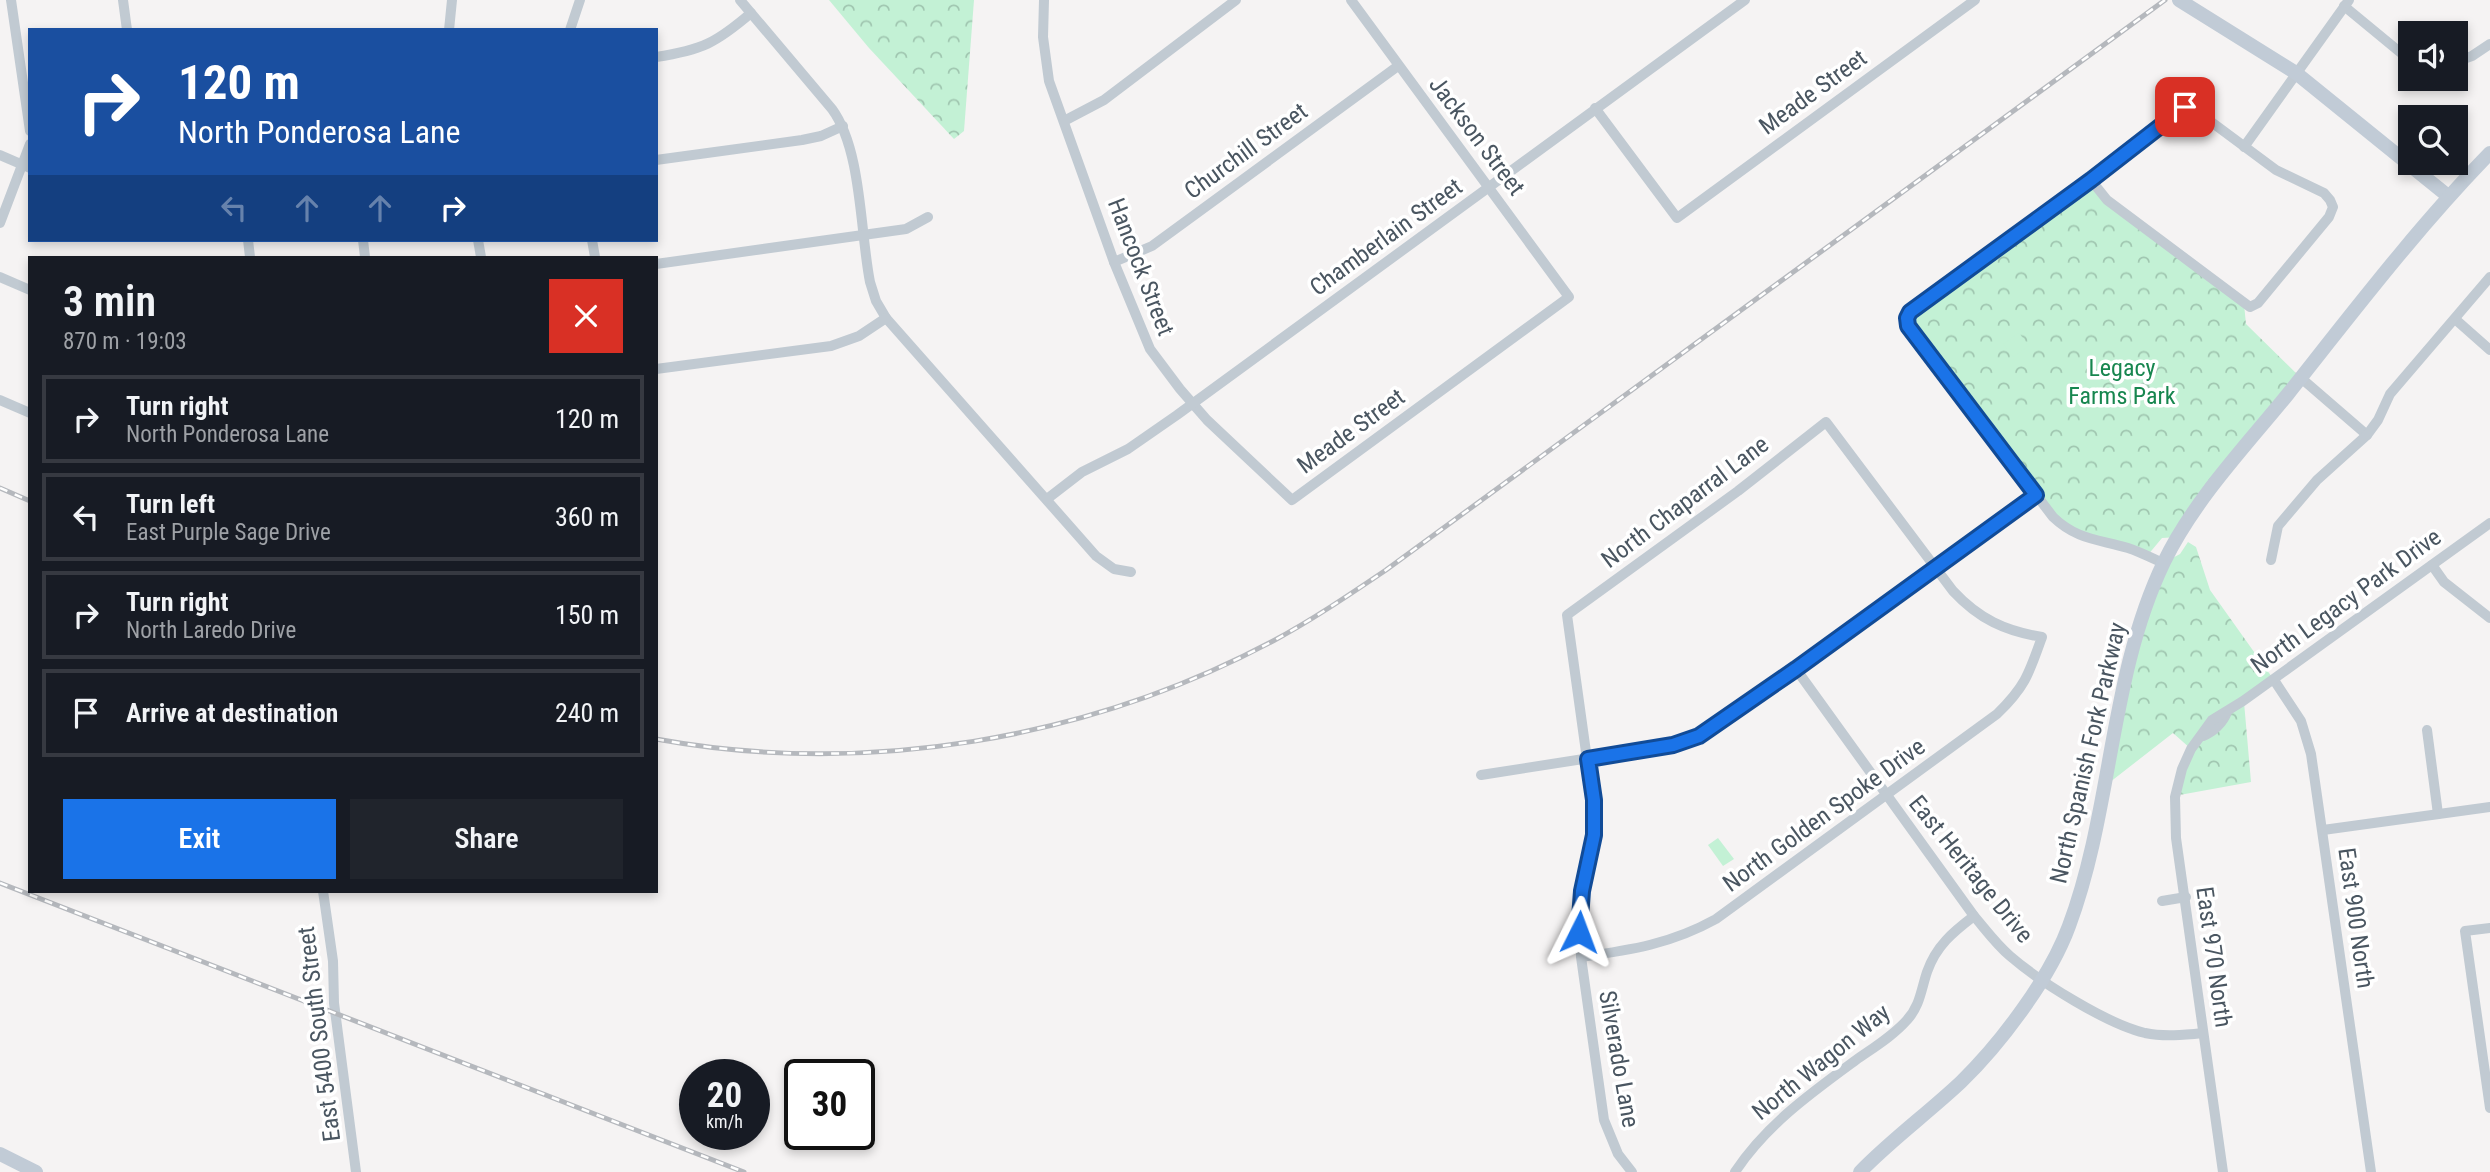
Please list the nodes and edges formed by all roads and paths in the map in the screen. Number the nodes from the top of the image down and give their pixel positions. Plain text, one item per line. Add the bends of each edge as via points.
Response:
1 (11, 0) edge
2 (123, 0) edge
3 (452, 0) edge
4 (580, 0) edge
5 (740, 0) edge
6 (1044, 0) edge
7 (1237, 0) edge
8 (1351, 0) edge
9 (1745, 0) edge
10 (1975, 0) edge
11 (2179, 0) edge
12 (2346, 3) edge
13 (751, 13) junction
14 (127, 28) edge
15 (449, 28) edge
16 (571, 28) edge
17 (2490, 44) edge
18 (2398, 50) edge
19 (658, 57) edge
20 (2468, 57) edge
21 (1398, 66) junction
22 (2296, 73) junction
23 (1595, 108) junction
24 (28, 117) edge
25 (1064, 121) junction
26 (843, 126) junction
27 (2244, 147) junction
28 (2490, 153) edge
29 (0, 155) edge
30 (658, 160) edge
31 (26, 166) edge
32 (2091, 180) junction
33 (1489, 187) junction
34 (2448, 196) junction
35 (928, 217) dead end
36 (0, 223) edge
37 (863, 235) junction
38 (1114, 262) junction
39 (658, 264) edge
40 (0, 277) edge
41 (2490, 277) edge
42 (28, 289) edge
43 (1569, 297) joint
44 (886, 318) junction
45 (2455, 319) junction
46 (2490, 350) edge
47 (658, 369) edge
48 (2301, 378) junction
49 (0, 400) edge
50 (1193, 404) junction
51 (28, 412) edge
52 (2367, 435) junction
53 (2036, 495) junction
54 (1047, 499) junction
55 (1292, 500) joint
56 (2490, 523) edge
57 (2271, 560) dead end
58 (2163, 564) junction
59 (2432, 565) junction
60 (1935, 567) junction
61 (1130, 572) dead end
62 (1567, 615) joint
63 (2490, 618) edge
64 (1796, 669) junction
65 (2274, 680) junction
66 (2427, 730) dead end
67 (2191, 749) joint
68 (1588, 759) junction
69 (1481, 775) dead end
70 (1886, 796) junction
71 (2490, 807) edge
72 (2438, 814) junction
73 (2323, 830) junction
74 (323, 893) edge
75 (2186, 897) junction
76 (2162, 901) dead end
77 (1974, 915) junction
78 (2490, 928) edge
79 (1581, 957) junction
80 (2042, 980) junction
81 (2203, 1032) junction
82 (2490, 1108) edge
83 (0, 1154) edge
84 (36, 1172) edge
85 (356, 1172) edge
86 (1632, 1172) edge
87 (1735, 1172) edge
88 (1860, 1172) edge
89 (2223, 1172) edge
90 (2371, 1172) edge

1 - 24 street
2 - 14 street
3 - 15 street
4 - 16 street
5 - 13 street
6 - 25 street, Hancock Street via 1044,55
7 - 25 street via 1104,100
8 - 21 street, Jackson Street
9 - 23 street, Chamberlain Street
10 - 23 street, Meade Street via 1677,218
11 - 22 street
12 - 18 street
12 - 22 street
13 - 19 street via 707,45
13 - 26 street
17 - 20 street
21 - 33 street, Jackson Street
21 - 38 street, Churchill Street via 1152,246
22 - 27 street
22 - 34 street
23 - 33 street, Chamberlain Street
25 - 38 street, Hancock Street
26 - 30 street via 812,138
26 - 37 street
27 - 32 street via 2200,110 2185,107
27 - 32 street via 2276,170 2324,193 2333,207 2274,284 2250,307 2107,200
28 - 34 street, North Spanish Fork Parkway
29 - 31 street
31 - 36 street
32 - 53 street via 1907,318 1908,326
33 - 43 street, Jackson Street
33 - 50 street, Chamberlain Street
34 - 48 street, North Spanish Fork Parkway
35 - 37 street via 906,229
37 - 39 street
37 - 44 street via 870,282
38 - 50 street, Hancock Street via 1150,349
40 - 42 street
41 - 45 street
43 - 55 street, Meade Street
44 - 47 street via 859,336 831,346
44 - 54 street
45 - 46 street
45 - 52 street via 2390,394
48 - 52 street
48 - 58 street, North Spanish Fork Parkway via 2217,482
49 - 51 street
50 - 54 street, Chamberlain Street
50 - 55 street, Hancock Street
52 - 57 street via 2317,480 2278,526
53 - 58 street via 2066,530 2128,548
53 - 60 street
54 - 61 street via 1101,561
56 - 59 street, North Legacy Park Drive
58 - 80 street, North Spanish Fork Parkway via 2129,662 2090,855 2069,927
59 - 63 street via 2444,582
59 - 65 street, North Legacy Park Drive
60 - 62 street, North Chaparral Lane via 1826,422
60 - 64 street
60 - 70 street, North Golden Spoke Drive via 1981,617 2015,633 2042,638 2018,694 1997,715
62 - 68 street, Silverado Lane
64 - 68 street via 1699,736 1673,745
64 - 70 street, East Heritage Drive
65 - 67 street, North Legacy Park Drive via 2227,712
65 - 73 street, East 900 North via 2308,737
66 - 72 street
67 - 75 street, East 970 North via 2175,797 2174,819
68 - 69 street
68 - 79 street, Silverado Lane via 1595,817 1580,910
70 - 77 street, East Heritage Drive
70 - 79 street, North Golden Spoke Drive via 1693,932 1651,946
71 - 72 street
72 - 73 street
73 - 90 street, East 900 North
74 - 85 street, East 5400 South Street
75 - 76 street
75 - 81 street, East 970 North
77 - 80 street, East Heritage Drive via 2003,950
77 - 87 street, North Wagon Way via 1937,950 1920,1000 1907,1020 1766,1132
78 - 82 street via 2465,931
79 - 86 street, Silverado Lane via 1604,1120 1618,1154
80 - 81 street, East Heritage Drive via 2124,1026 2168,1036
80 - 88 street, North Spanish Fork Parkway via 1991,1050 1961,1082
81 - 89 street, East 970 North
83 - 84 street

